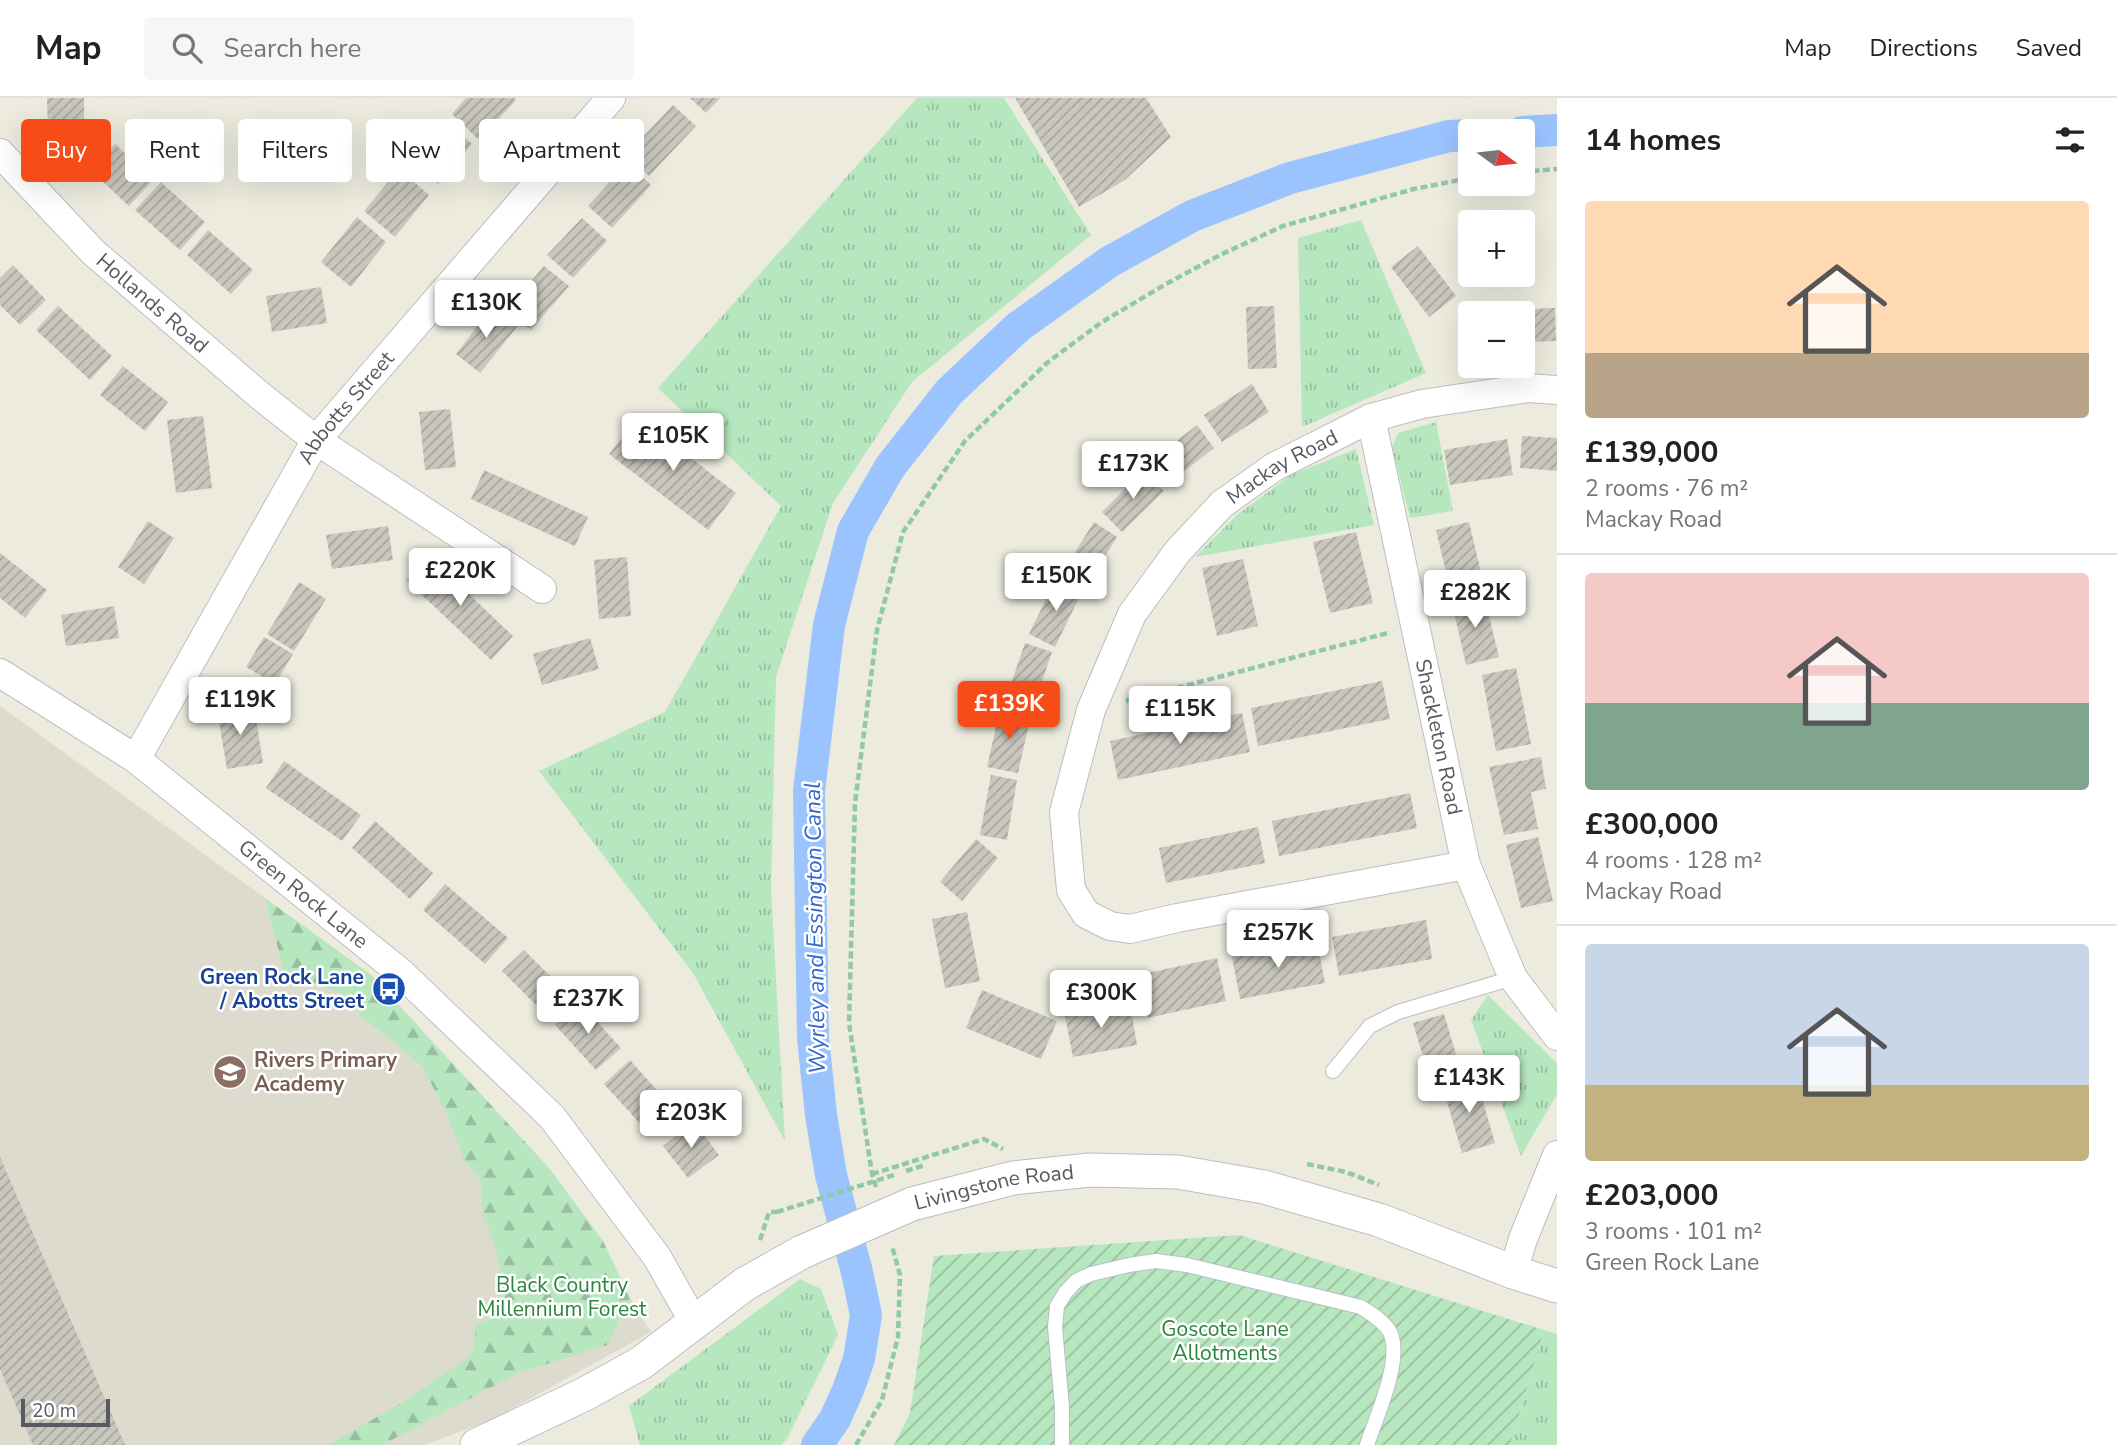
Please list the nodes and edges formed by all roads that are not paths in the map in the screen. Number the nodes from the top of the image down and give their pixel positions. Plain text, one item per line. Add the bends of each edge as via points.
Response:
1 (611, 98) edge
2 (0, 153) edge
3 (1557, 390) edge
4 (1371, 418) junction
5 (316, 440) junction
6 (542, 589) dead end
7 (0, 673) edge
8 (136, 759) junction
9 (1466, 865) junction
10 (1513, 978) junction
11 (1557, 1036) edge
12 (1333, 1071) dead end
13 (1557, 1155) edge
14 (1513, 1272) junction
15 (1557, 1286) edge
16 (695, 1324) junction
17 (477, 1445) edge
18 (1062, 1445) edge
19 (1367, 1445) edge

1 - 5 street, Abbotts Street
2 - 5 street, Hollands Road via 93,252
3 - 4 street, Mackay Road via 1501,392 1422,404
4 - 9 street, Shackleton Road
4 - 9 street, Mackay Road via 1274,467 1222,504 1178,551 1132,614 1091,710 1064,812 1070,890 1086,914 1110,926 1130,929
5 - 6 street, Hollands Road
5 - 8 street, Abbotts Street
7 - 8 street, Green Rock Lane
8 - 16 street, Green Rock Lane via 400,972 552,1116 657,1257
9 - 10 street, Shackleton Road
10 - 11 street, Shackleton Road
10 - 12 lane via 1370,1026
13 - 14 street
14 - 15 street, Livingstone Road
14 - 16 street, Livingstone Road, bridge via 1379,1220 1264,1187 1178,1172 1090,1170 1013,1178 912,1204 802,1252 745,1284
16 - 17 street, Livingstone Road via 641,1363
18 - 19 lane via 1057,1306 1076,1280 1156,1261 1361,1307 1384,1325 1391,1334 1393,1350 1390,1373

